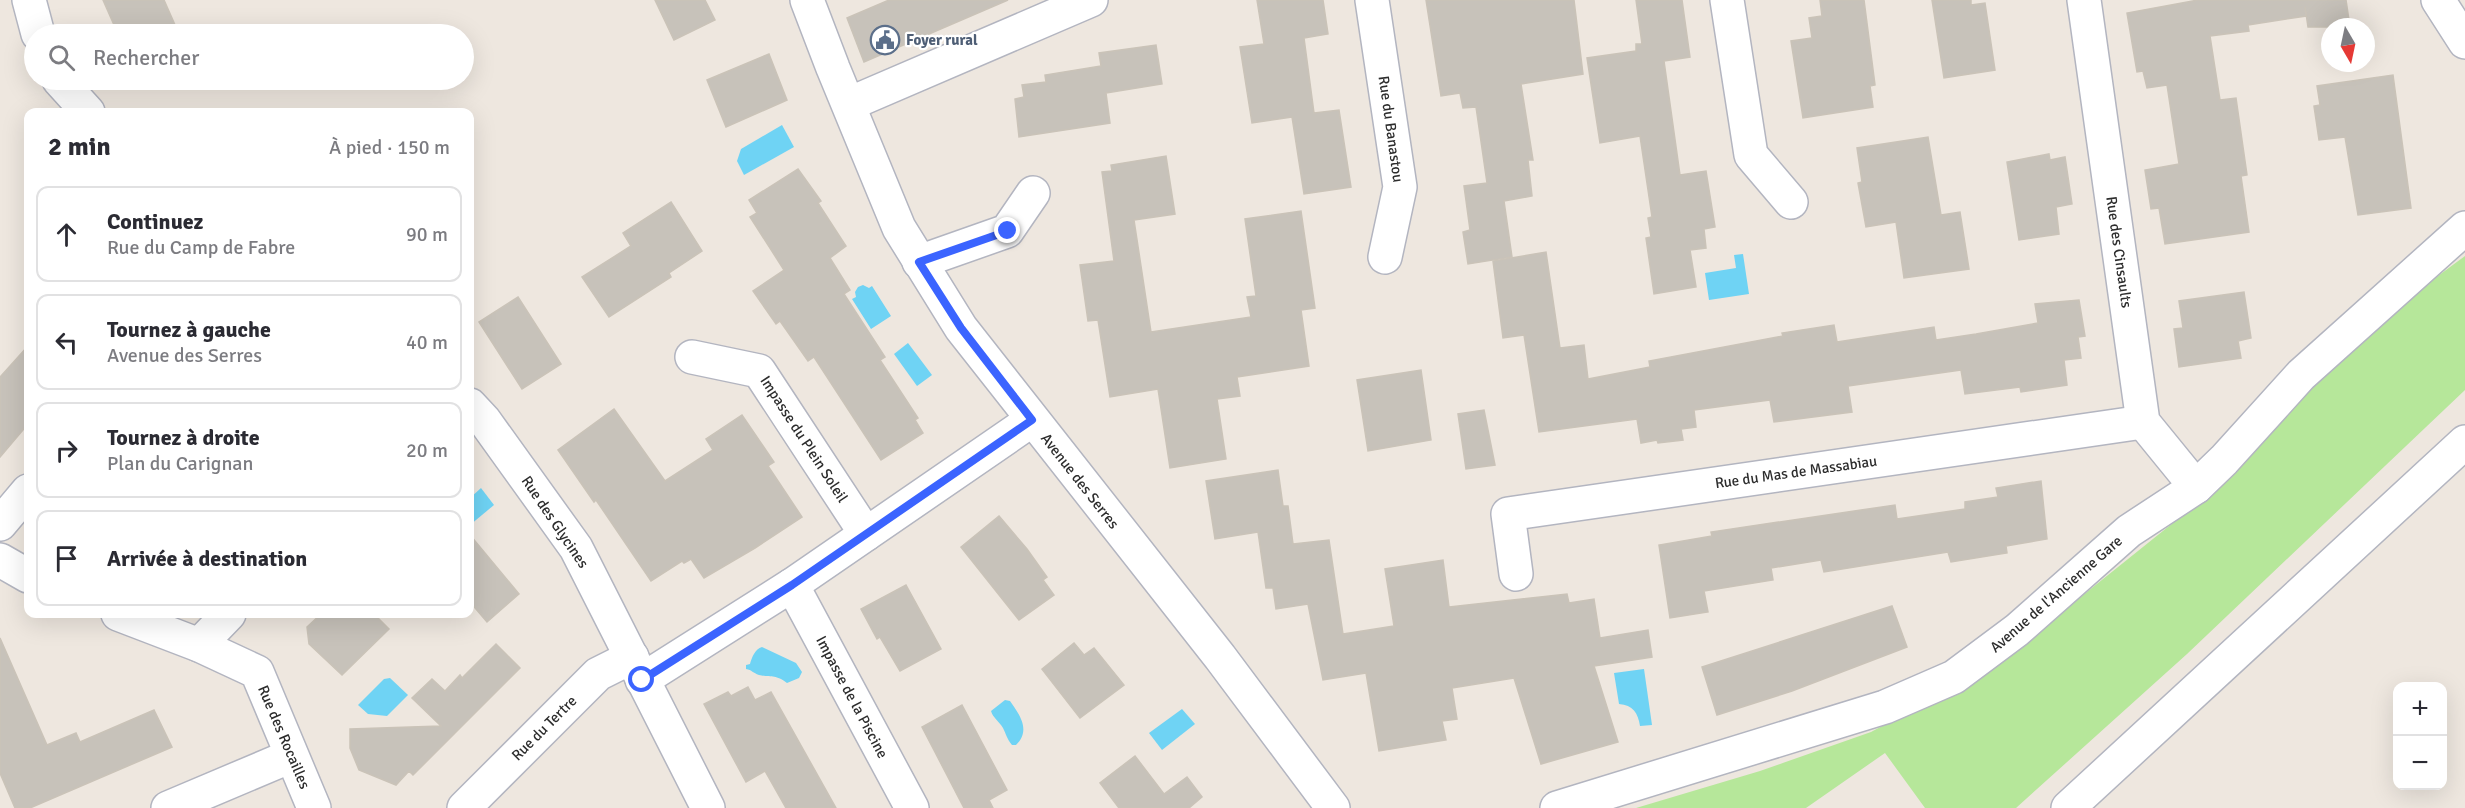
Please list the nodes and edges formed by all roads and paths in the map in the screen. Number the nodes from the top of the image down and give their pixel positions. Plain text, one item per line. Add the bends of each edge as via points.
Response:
1 (29, 0) edge
2 (807, 0) edge
3 (1091, 0) edge
4 (1372, 0) edge
5 (1727, 0) edge
6 (2084, 0) edge
7 (2438, 0) edge
8 (1036, 11) edge
9 (35, 24) edge
10 (2465, 42) edge
11 (68, 90) edge
12 (849, 104) junction
13 (84, 108) edge
14 (1033, 194) dead end
15 (1791, 202) dead end
16 (2465, 228) edge
17 (1385, 257) dead end
18 (919, 262) junction
19 (692, 357) dead end
20 (474, 409) edge
21 (1032, 420) junction
22 (2143, 422) junction
23 (2465, 442) edge
24 (2196, 487) junction
25 (24, 496) edge
26 (0, 524) edge
27 (866, 534) junction
28 (0, 560) edge
29 (24, 574) edge
30 (1516, 574) dead end
31 (792, 585) junction
32 (128, 618) edge
33 (225, 618) edge
34 (199, 645) junction
35 (637, 668) junction
36 (291, 756) junction
37 (168, 808) edge
38 (314, 808) edge
39 (464, 808) edge
40 (708, 808) edge
41 (912, 808) edge
42 (1333, 808) edge
43 (1557, 808) edge
44 (2068, 808) edge

1 - 9 street
2 - 12 street, Avenue des Serres
3 - 8 street
4 - 17 street, Rue du Banastou via 1400,187
5 - 15 street via 1751,155
6 - 22 street, Rue des Cinsaults
7 - 10 street
8 - 12 street
11 - 13 street
12 - 18 street, Avenue des Serres via 899,228
14 - 18 street via 1008,231
16 - 24 street, Avenue de l'Ancienne Gare via 2301,375
18 - 21 street, Avenue des Serres via 961,328
19 - 27 street, Impasse du Plein Soleil via 759,370
20 - 35 street, Rue des Glycines via 576,548
21 - 27 street, Rue du Tertre
21 - 42 street, Avenue des Serres via 1220,657
22 - 24 street
22 - 30 street, Rue du Mas de Massabiau via 1508,514
23 - 44 street
24 - 43 street, Avenue de l'Ancienne Gare via 2129,531 2017,630 1954,677 1885,707
25 - 26 street
27 - 31 street, Rue du Tertre
28 - 29 street
31 - 35 street, Rue du Tertre
31 - 41 street, Impasse de la Piscine
32 - 34 street, Rue des Rocailles
33 - 34 street
34 - 36 street, Rue des Rocailles via 257,672
35 - 39 street, Rue du Tertre via 598,674
35 - 40 street, Rue des Glycines
36 - 37 street
36 - 38 street, Rue des Rocailles

